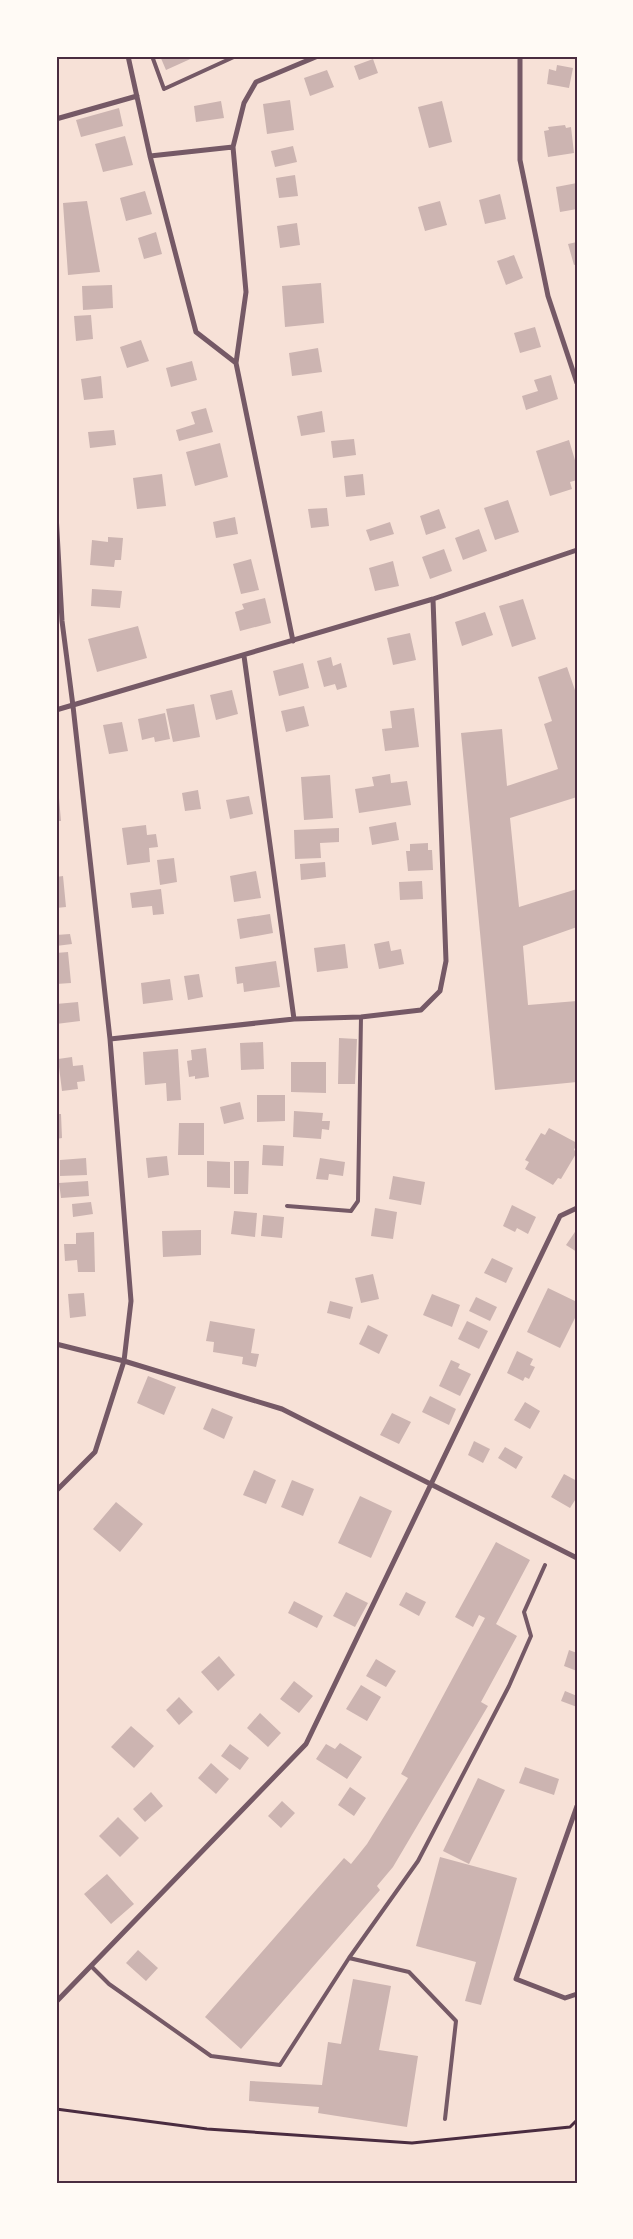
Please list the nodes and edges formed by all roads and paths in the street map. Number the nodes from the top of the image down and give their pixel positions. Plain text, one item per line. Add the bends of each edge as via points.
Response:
1 (128, 56) edge
2 (152, 56) edge
3 (236, 56) edge
4 (318, 56) edge
5 (520, 56) edge
6 (137, 96) junction
7 (56, 119) edge
8 (233, 147) junction
9 (150, 156) junction
10 (236, 362) junction
11 (577, 383) edge
12 (56, 514) edge
13 (57, 531) edge
14 (577, 550) edge
15 (433, 599) junction
16 (293, 641) junction
17 (244, 656) junction
18 (73, 706) junction
19 (56, 710) edge
20 (361, 1017) junction
21 (294, 1020) junction
22 (110, 1039) junction
23 (287, 1206) dead end
24 (577, 1208) edge
25 (56, 1344) edge
26 (124, 1361) junction
27 (431, 1484) junction
28 (56, 1491) edge
29 (577, 1558) edge
30 (545, 1565) dead end
31 (577, 1806) edge
32 (349, 1958) junction
33 (91, 1966) junction
34 (577, 1994) edge
35 (56, 2002) edge
36 (56, 2109) edge
37 (445, 2119) dead end
38 (577, 2120) edge

1 - 6 street
2 - 3 lane via 164,89
4 - 8 street via 256,82 244,103
5 - 11 street via 520,160 548,296
6 - 7 street
6 - 9 street
8 - 9 street
8 - 10 street via 246,292
9 - 10 street via 196,332
10 - 16 street
12 - 13 street
13 - 18 street via 62,621
14 - 15 street
15 - 16 street
15 - 20 street via 446,960 440,991 421,1010
16 - 17 street
17 - 18 street
17 - 21 street
18 - 19 street
18 - 22 street
20 - 21 street
20 - 23 lane via 358,1201 351,1211
21 - 22 street
22 - 26 street via 131,1301
24 - 27 street via 560,1216
25 - 26 street
26 - 27 street via 282,1408
26 - 28 street via 95,1452
27 - 29 street
27 - 33 street via 306,1744
30 - 32 lane via 524,1612 530,1636 509,1686 418,1861
31 - 34 street via 516,1979 565,1998
32 - 33 lane via 280,2064 210,2056 109,1984
32 - 37 lane via 409,1972 456,2021
33 - 35 street
36 - 38 path via 207,2129 412,2143 570,2127

